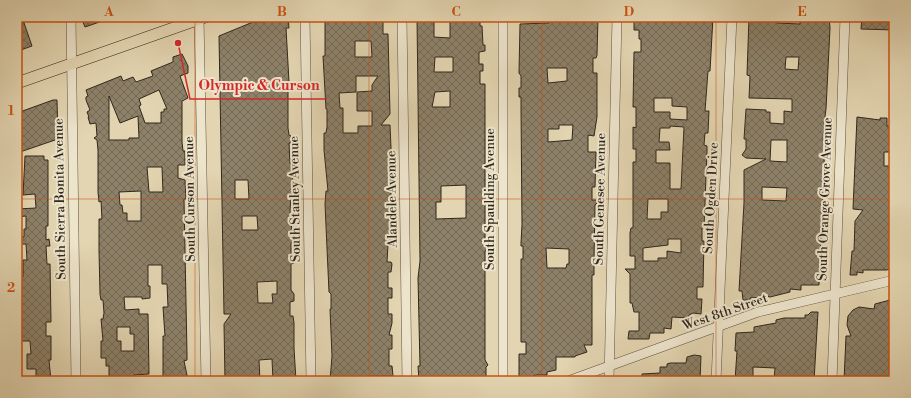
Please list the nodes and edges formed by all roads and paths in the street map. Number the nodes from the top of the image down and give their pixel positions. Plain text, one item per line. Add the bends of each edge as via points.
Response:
1 (70, 17) edge
2 (305, 17) edge
3 (402, 17) edge
4 (503, 17) edge
5 (617, 17) edge
6 (732, 17) edge
7 (845, 17) edge
8 (201, 18) edge
9 (71, 64) junction
10 (17, 83) edge
11 (894, 280) edge
12 (834, 295) junction
13 (718, 327) junction
14 (610, 366) junction
15 (76, 381) edge
16 (206, 381) edge
17 (311, 381) edge
18 (407, 381) edge
19 (503, 381) edge
20 (568, 381) edge
21 (609, 381) edge
22 (716, 381) edge
23 (832, 381) edge

1 - 9 street, South Sierra Bonita Avenue
2 - 17 street, South Stanley Avenue
3 - 18 street, Alandele Avenue
4 - 19 street, South Spaulding Avenue
5 - 14 street, South Genesee Avenue
6 - 13 street, South Ogden Drive
7 - 12 street, South Orange Grove Avenue
8 - 9 main road
8 - 16 street, South Curson Avenue
9 - 10 main road
9 - 15 street, South Sierra Bonita Avenue
11 - 12 street, West 8th Street
12 - 13 street, West 8th Street via 758,312
12 - 23 street, South Orange Grove Avenue
13 - 14 street, West 8th Street
13 - 22 street, South Ogden Drive
14 - 20 street, West 8th Street
14 - 21 street, South Genesee Avenue

